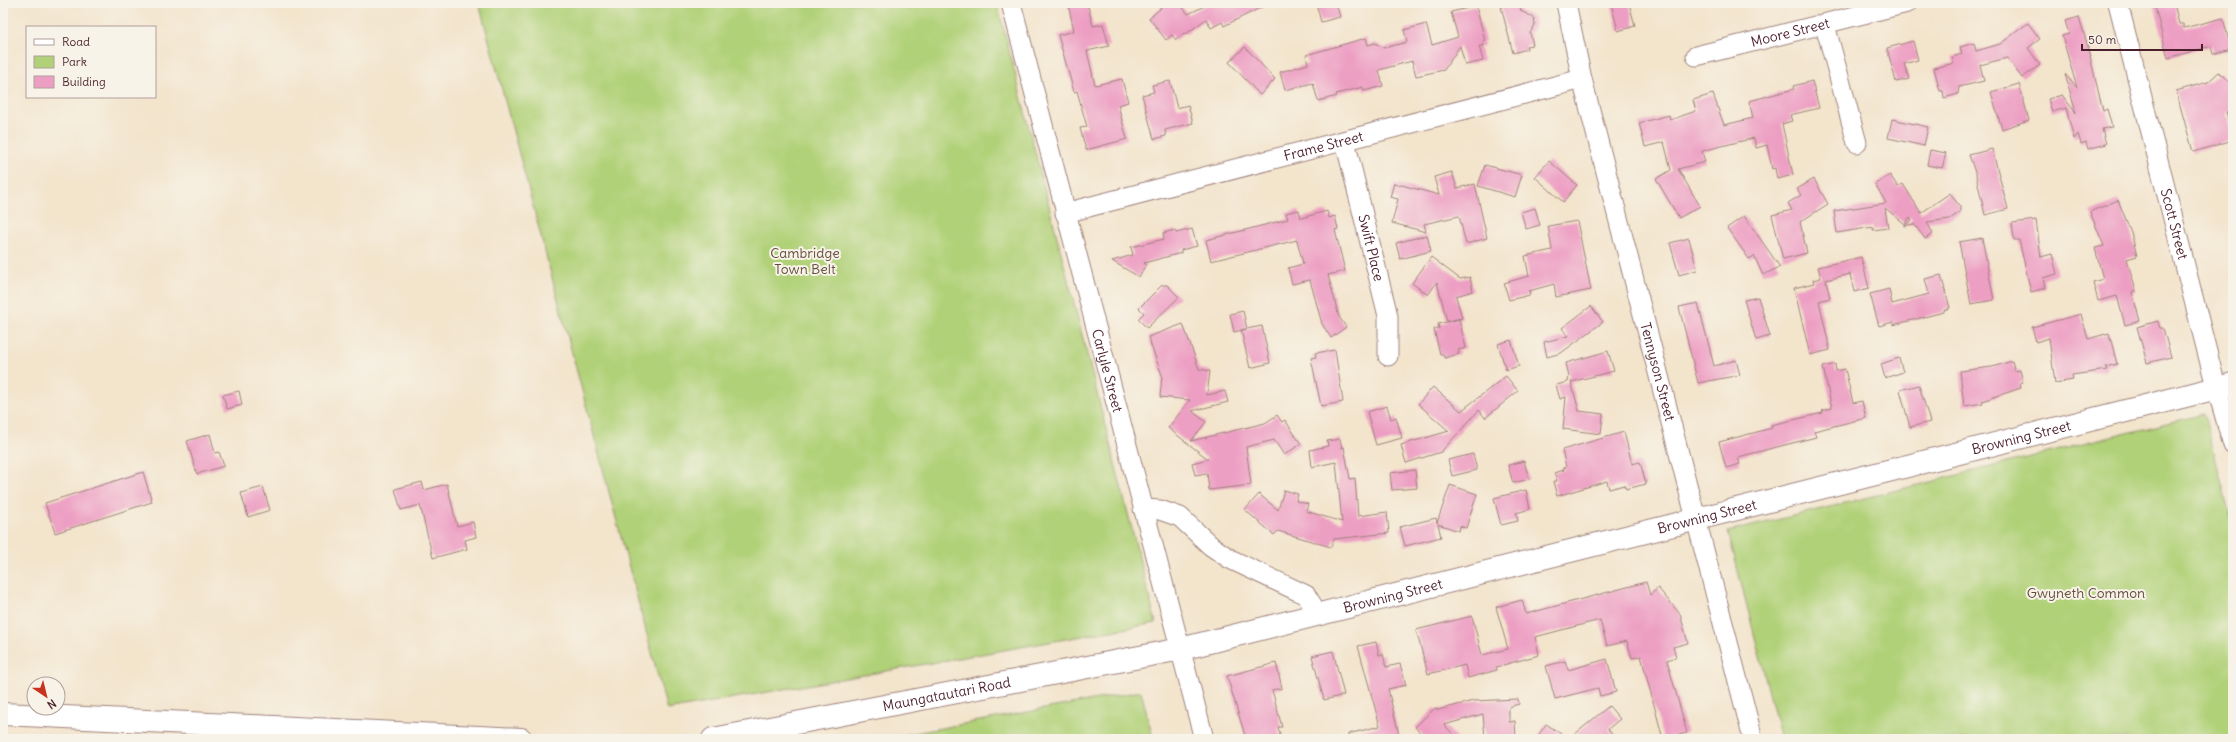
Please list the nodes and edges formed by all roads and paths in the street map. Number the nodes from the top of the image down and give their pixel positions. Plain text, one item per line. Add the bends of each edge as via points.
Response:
1 (1011, 3) edge
2 (1566, 3) edge
3 (1907, 3) edge
4 (2118, 3) edge
5 (1825, 25) junction
6 (1696, 56) dead end
7 (1582, 79) junction
8 (1345, 141) junction
9 (1857, 143) dead end
10 (1065, 213) junction
11 (1388, 356) dead end
12 (2225, 386) edge
13 (2233, 445) edge
14 (1143, 509) junction
15 (1696, 519) junction
16 (1318, 614) junction
17 (1181, 649) junction
18 (3, 714) edge
19 (521, 739) edge
20 (713, 739) edge
21 (1204, 739) edge
22 (1753, 739) edge

1 - 10 street, Carlyle Street
2 - 7 street, Tennyson Street
3 - 5 street, Moore Street
4 - 12 street, Scott Street
5 - 6 street, Moore Street
5 - 9 street
7 - 8 street, Frame Street
7 - 15 street, Tennyson Street
8 - 10 street, Frame Street
8 - 11 street, Swift Place via 1388,316
10 - 14 street, Carlyle Street
12 - 13 street, Scott Street
12 - 15 street, Browning Street
14 - 16 street via 1160,510 1180,518 1230,559 1306,595
14 - 17 street, Carlyle Street
15 - 16 street, Browning Street
15 - 22 street, Tennyson Street
16 - 17 street, Browning Street
17 - 20 street, Maungatautari Road
17 - 21 street, Carlyle Street
18 - 19 street

